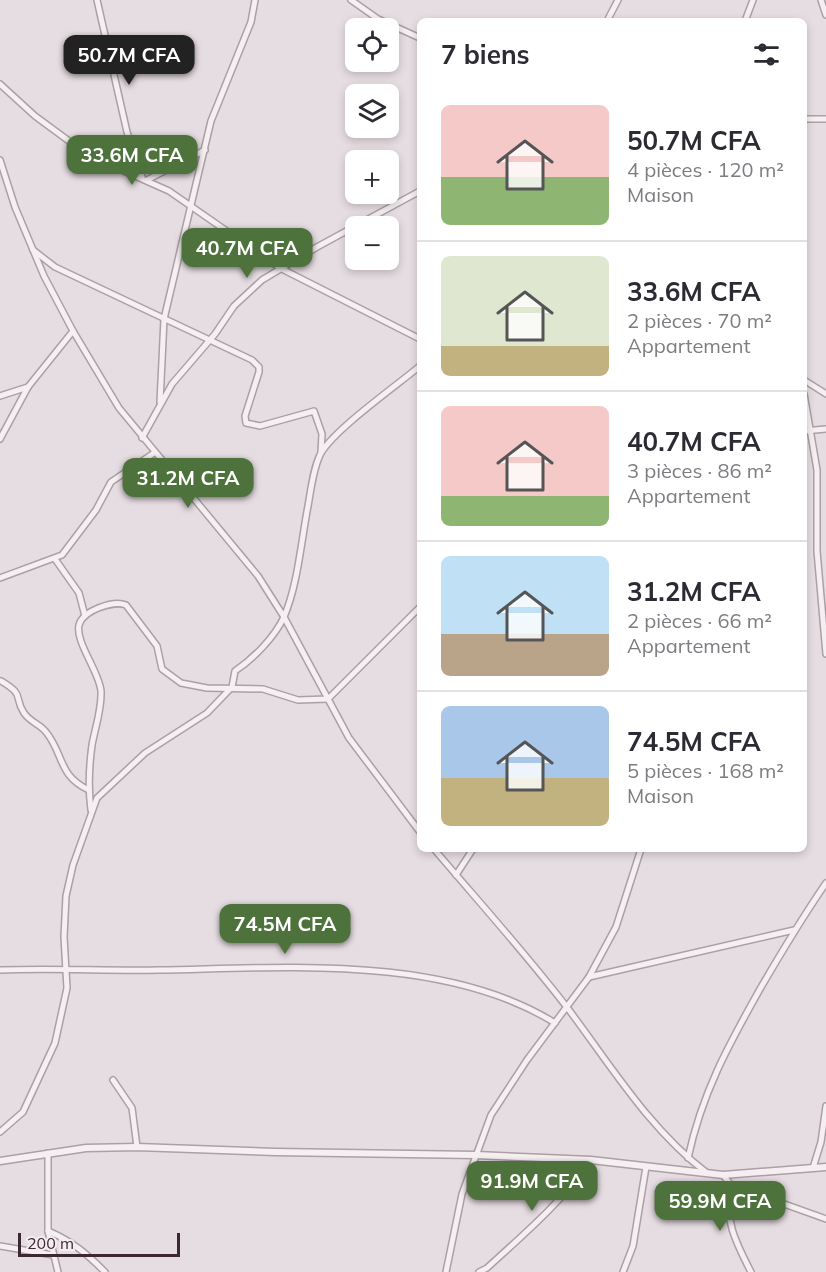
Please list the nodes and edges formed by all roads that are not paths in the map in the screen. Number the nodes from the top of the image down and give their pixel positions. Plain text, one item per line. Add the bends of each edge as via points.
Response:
1 (97, 0) edge
2 (255, 0) edge
3 (351, 0) edge
4 (610, 0) edge
5 (618, 0) edge
6 (753, 0) edge
7 (821, 0) edge
8 (612, 11) junction
9 (826, 15) edge
10 (609, 18) edge
11 (746, 18) edge
12 (417, 37) edge
13 (0, 84) edge
14 (807, 119) edge
15 (826, 119) edge
16 (205, 150) junction
17 (0, 160) edge
18 (144, 179) junction
19 (417, 193) edge
20 (191, 205) junction
21 (32, 249) junction
22 (280, 268) junction
23 (164, 320) junction
24 (73, 331) junction
25 (417, 337) edge
26 (210, 340) junction
27 (417, 368) edge
28 (807, 382) edge
29 (28, 387) junction
30 (826, 394) edge
31 (0, 396) edge
32 (160, 402) junction
33 (826, 429) edge
34 (807, 430) edge
35 (142, 438) junction
36 (0, 439) edge
37 (154, 453) junction
38 (321, 453) junction
39 (55, 559) junction
40 (0, 578) edge
41 (417, 610) edge
42 (85, 616) junction
43 (284, 617) junction
44 (826, 654) edge
45 (1, 681) edge
46 (230, 689) junction
47 (328, 699) junction
48 (88, 790) junction
49 (91, 812) junction
50 (417, 828) edge
51 (437, 852) edge
52 (471, 852) edge
53 (640, 852) edge
54 (456, 875) junction
55 (826, 883) edge
56 (794, 930) junction
57 (68, 968) junction
58 (0, 970) edge
59 (589, 977) junction
60 (567, 1008) junction
61 (555, 1023) junction
62 (113, 1080) dead end
63 (826, 1106) edge
64 (0, 1132) edge
65 (137, 1147) junction
66 (48, 1153) junction
67 (476, 1155) junction
68 (688, 1158) junction
69 (591, 1160) junction
70 (0, 1161) edge
71 (646, 1167) junction
72 (826, 1167) edge
73 (813, 1168) junction
74 (710, 1174) junction
75 (723, 1175) junction
76 (731, 1185) junction
77 (826, 1219) edge
78 (48, 1231) junction
79 (0, 1246) edge
80 (53, 1255) junction
81 (58, 1272) edge
82 (105, 1272) edge
83 (446, 1272) edge
84 (479, 1272) edge
85 (623, 1272) edge
86 (751, 1272) edge

1 - 18 street via 127,132
2 - 16 street via 251,22 211,121
3 - 12 street via 378,19
4 - 8 street
5 - 8 street
6 - 11 street
7 - 9 street
8 - 10 street
13 - 18 street via 88,155
14 - 15 street
16 - 18 street
16 - 20 street
17 - 21 street
18 - 20 street
19 - 22 street
20 - 22 street
20 - 23 street
21 - 23 street via 55,267
21 - 24 street
22 - 25 street
22 - 26 street via 234,306
23 - 26 street
23 - 32 street
24 - 29 street
24 - 35 street via 119,408
26 - 32 street
26 - 38 street via 252,360 259,368 246,423 260,426 314,411 322,434
27 - 38 street
28 - 30 street
29 - 31 street
29 - 36 street
32 - 35 street
33 - 34 street
34 - 44 street via 817,470 817,551
35 - 37 street
37 - 39 street via 111,482 68,550
37 - 43 street via 225,533
38 - 43 street
39 - 40 street
39 - 42 street via 79,592
41 - 47 street
42 - 46 street via 107,605 123,604 157,645 160,666 170,678 190,685
42 - 48 street via 79,631 101,693
43 - 46 street via 252,658 235,671
43 - 47 street
45 - 48 street via 15,689 27,717 47,733 61,756 66,774
46 - 47 street via 263,689 298,700
46 - 49 street via 196,722 145,753 101,792
47 - 50 street via 354,745
48 - 49 street
49 - 57 street via 66,896 64,936
51 - 54 street
52 - 54 street
53 - 59 street via 616,927
54 - 60 street
55 - 56 street
56 - 59 street
56 - 68 street via 736,1029 701,1109
57 - 58 street
57 - 61 street via 272,967 389,972 461,986 535,1010
57 - 64 street via 55,1043 23,1112
59 - 60 street
60 - 61 street
60 - 68 street via 630,1092
61 - 67 street via 491,1115
62 - 65 street via 132,1108
63 - 73 street
65 - 66 street
65 - 67 street
66 - 70 street
66 - 78 street
67 - 69 street
67 - 83 street via 462,1194
68 - 74 street
69 - 71 street
69 - 84 street via 546,1214
71 - 74 street
71 - 85 street via 633,1246
72 - 73 street
73 - 75 street
74 - 75 street
75 - 76 street
76 - 77 street
76 - 86 street via 727,1212
78 - 80 street
78 - 82 street via 84,1250
79 - 80 street
80 - 81 street

